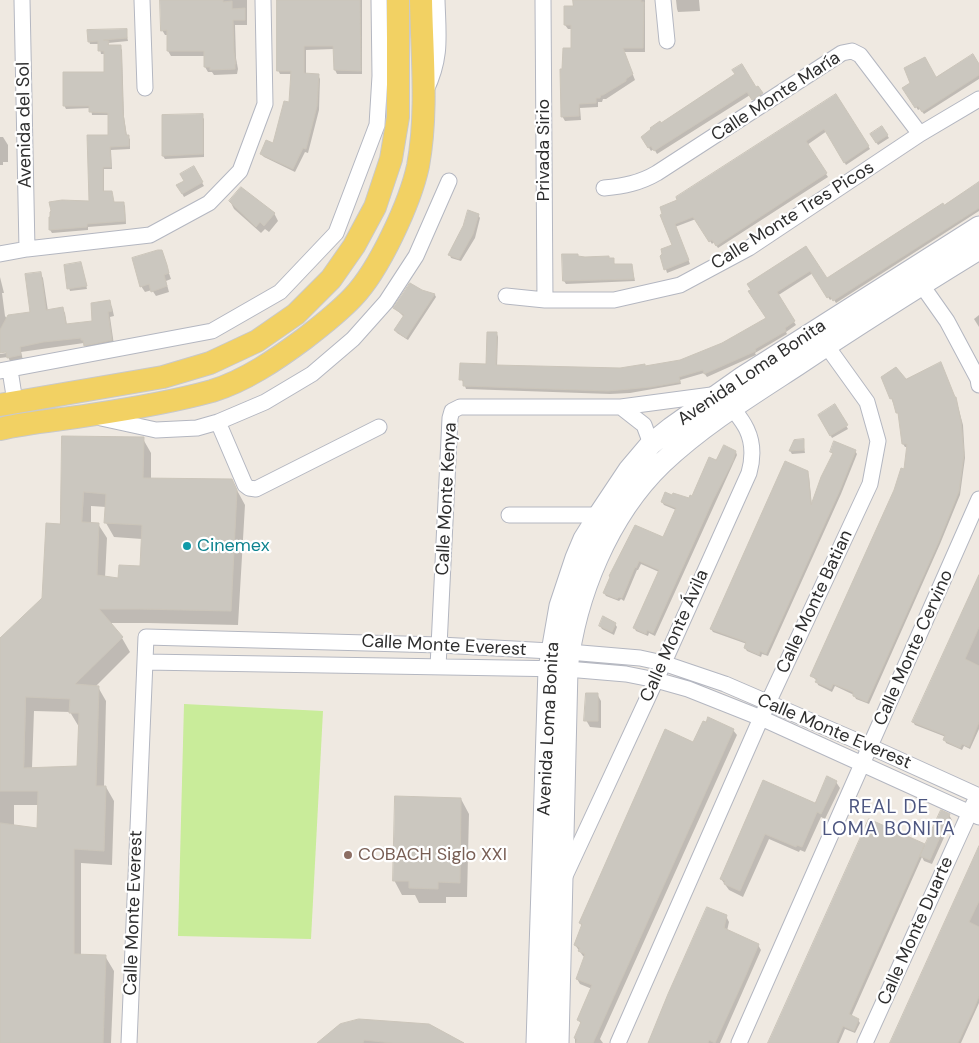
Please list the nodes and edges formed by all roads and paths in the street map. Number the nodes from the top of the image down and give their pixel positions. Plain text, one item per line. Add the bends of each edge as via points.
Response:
1 (22, 0) edge
2 (142, 0) edge
3 (263, 0) edge
4 (379, 0) edge
5 (398, 0) edge
6 (421, 0) edge
7 (437, 0) edge
8 (543, 0) edge
9 (663, 0) edge
10 (667, 42) dead end
11 (145, 88) dead end
12 (424, 96) junction
13 (979, 99) edge
14 (920, 134) junction
15 (449, 181) dead end
16 (604, 188) dead end
17 (979, 227) edge
18 (27, 249) junction
19 (979, 250) edge
20 (0, 254) edge
21 (916, 277) junction
22 (506, 296) dead end
23 (545, 300) junction
24 (821, 338) junction
25 (5, 371) edge
26 (979, 385) edge
27 (726, 401) junction
28 (8, 403) edge
29 (621, 407) junction
30 (90, 415) junction
31 (218, 422) junction
32 (379, 427) dead end
33 (0, 429) edge
34 (651, 444) junction
35 (979, 499) edge
36 (509, 515) dead end
37 (599, 515) junction
38 (440, 645) junction
39 (559, 660) junction
40 (145, 662) junction
41 (663, 663) junction
42 (438, 667) junction
43 (656, 680) junction
44 (768, 703) junction
45 (761, 718) junction
46 (871, 746) junction
47 (863, 764) junction
48 (979, 794) edge
49 (974, 815) edge
50 (562, 882) junction
51 (129, 1043) edge
52 (537, 1043) edge
53 (558, 1043) edge
54 (618, 1043) edge
55 (739, 1043) edge
56 (865, 1043) edge

1 - 18 street, Avenida del Sol
2 - 11 street
3 - 18 street via 265,104 240,171 209,203 150,235
4 - 25 street via 377,125 336,233 280,292 212,331
5 - 28 main road via 398,118 391,159 375,207 331,279 296,314 257,341 210,363 163,377
6 - 12 main road
7 - 12 street via 437,60
8 - 23 street, Privada Sirio
9 - 10 street
12 - 30 main road via 418,166 408,201 377,262 354,296 284,354 242,378 214,390
13 - 14 street, Calle Monte Tres Picos
14 - 16 street, Calle Monte María via 860,55 852,51 842,53 650,177 626,186
14 - 23 street, Calle Monte Tres Picos via 749,248 680,285 614,300
15 - 31 street via 416,256 386,302 353,339 312,374 265,402
17 - 21 main road, Avenida Loma Bonita
18 - 20 street
19 - 21 main road, Avenida Loma Bonita
21 - 24 main road, Avenida Loma Bonita
21 - 26 street via 947,322
22 - 23 street, Calle Monte Tres Picos
24 - 27 main road, Avenida Loma Bonita
24 - 44 street, Calle Monte Batian via 867,402 878,441 870,484
25 - 28 street
27 - 29 street, Calle Monte Kenya
27 - 34 main road, Avenida Loma Bonita via 688,415
27 - 39 main road, Avenida Loma Bonita via 636,492 615,524 604,544
27 - 41 street, Calle Monte Ávila via 746,424 753,451 751,468
29 - 34 street via 644,425
29 - 38 street, Calle Monte Kenya via 460,407 452,411
30 - 31 street via 156,430 197,428
30 - 33 main road
31 - 32 street via 245,485 256,489
34 - 37 main road, Avenida Loma Bonita
35 - 46 street, Calle Monte Cervino
36 - 37 street
37 - 39 main road, Avenida Loma Bonita via 584,539 560,606
38 - 39 street, Calle Monte Everest
38 - 40 street, Calle Monte Everest via 146,637
38 - 42 street, Calle Monte Kenya
39 - 41 street, Calle Monte Everest via 640,658
39 - 42 street, Calle Monte Everest
39 - 43 street, Calle Monte Everest
39 - 50 main road, Avenida Loma Bonita
39 - 52 main road, Avenida Loma Bonita
40 - 42 street, Calle Monte Everest
40 - 51 street, Calle Monte Everest
41 - 43 street, Calle Monte Ávila
41 - 44 street, Calle Monte Everest
43 - 45 street, Calle Monte Everest
43 - 50 street, Calle Monte Ávila
44 - 45 street, Calle Monte Batian
44 - 46 street, Calle Monte Everest
45 - 47 street, Calle Monte Everest
45 - 54 street, Calle Monte Batian
46 - 47 street, Calle Monte Cervino
46 - 48 street, Calle Monte Everest
47 - 49 street, Calle Monte Everest
47 - 55 street, Calle Monte Cervino
48 - 49 street, Calle Monte Duarte
49 - 56 street, Calle Monte Duarte
50 - 53 main road, Avenida Loma Bonita

